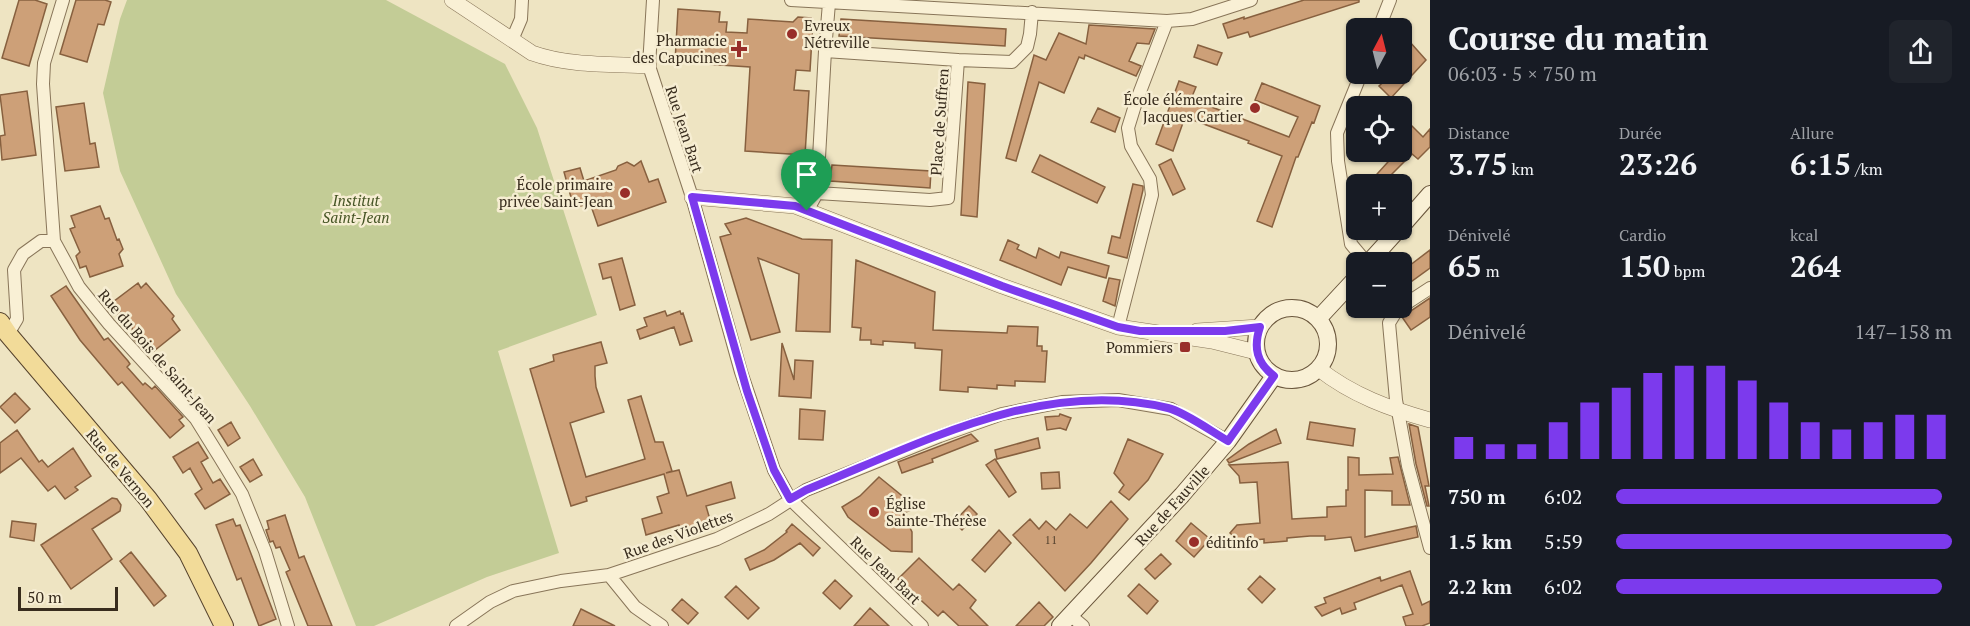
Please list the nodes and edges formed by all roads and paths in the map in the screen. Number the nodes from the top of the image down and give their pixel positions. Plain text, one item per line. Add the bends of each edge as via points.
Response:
1 (63, 0) edge
2 (452, 0) edge
3 (522, 0) edge
4 (653, 0) edge
5 (791, 0) edge
6 (1251, 0) edge
7 (1390, 0) edge
8 (859, 2) edge
9 (829, 3) junction
10 (1032, 12) junction
11 (1383, 18) edge
12 (1167, 21) junction
13 (512, 39) junction
14 (825, 51) junction
15 (958, 60) junction
16 (649, 66) junction
17 (1357, 84) edge
18 (817, 193) junction
19 (1430, 194) edge
20 (692, 197) junction
21 (807, 211) junction
22 (1412, 214) edge
23 (1389, 240) edge
24 (54, 241) junction
25 (1359, 252) edge
26 (1377, 252) edge
27 (1430, 288) edge
28 (1346, 289) edge
29 (1412, 300) edge
30 (1392, 318) edge
31 (1318, 319) junction
32 (1118, 327) junction
33 (1260, 327) junction
34 (4, 328) edge
35 (1140, 331) junction
36 (1256, 352) junction
37 (1319, 369) junction
38 (1274, 376) junction
39 (1399, 411) junction
40 (1430, 420) edge
41 (1228, 441) junction
42 (790, 499) junction
43 (1430, 548) edge
44 (609, 574) junction
45 (1071, 622) edge
46 (224, 626) edge
47 (288, 626) edge
48 (456, 626) edge
49 (662, 626) edge
50 (922, 626) edge

1 - 24 street, Rue du Bois de Saint-Jean via 44,63 43,84
2 - 13 street
3 - 13 street via 521,19
4 - 16 street, Rue Jean Bart
5 - 9 street
6 - 12 street via 1192,19
7 - 11 street
8 - 9 street
8 - 10 street
9 - 14 street
10 - 12 street
10 - 15 street, Place de Suffren via 1027,47 1012,62
12 - 32 street via 1128,128 1131,147 1150,180 1152,195
13 - 16 street via 546,58
14 - 15 street, Place de Suffren
14 - 18 street
15 - 18 street, Place de Suffren via 948,198
16 - 20 street, Rue Jean Bart
17 - 25 street via 1337,133 1352,244
18 - 21 street
19 - 22 main road
20 - 21 street via 785,204
20 - 42 street, Rue Jean Bart via 744,382 774,470
21 - 32 street
23 - 26 main road
24 - 34 street via 41,241 23,254 14,270 17,319
24 - 47 street, Rue du Bois de Saint-Jean via 79,287 196,419 219,456 246,503
27 - 29 street
28 - 31 main road
30 - 39 street via 1389,323
31 - 33 main road via 1294,308 1269,316
31 - 37 main road via 1328,344
32 - 35 street
33 - 35 street
33 - 36 main road
34 - 46 main road, Rue de Vernon via 148,499 188,554
35 - 36 street
36 - 38 main road
37 - 38 main road via 1298,380
37 - 39 street via 1344,387
38 - 41 main road, Rue de Fauville
39 - 40 street
39 - 43 street via 1408,466
41 - 42 street, Rue des Violettes via 1171,409 1118,400 1062,402 1002,414 940,436
41 - 45 main road, Rue de Fauville
42 - 44 street, Rue des Violettes via 769,514 717,539
42 - 50 street, Rue Jean Bart
44 - 48 street, Rue des Violettes via 513,591
44 - 49 street, Rue des Violettes via 635,607

